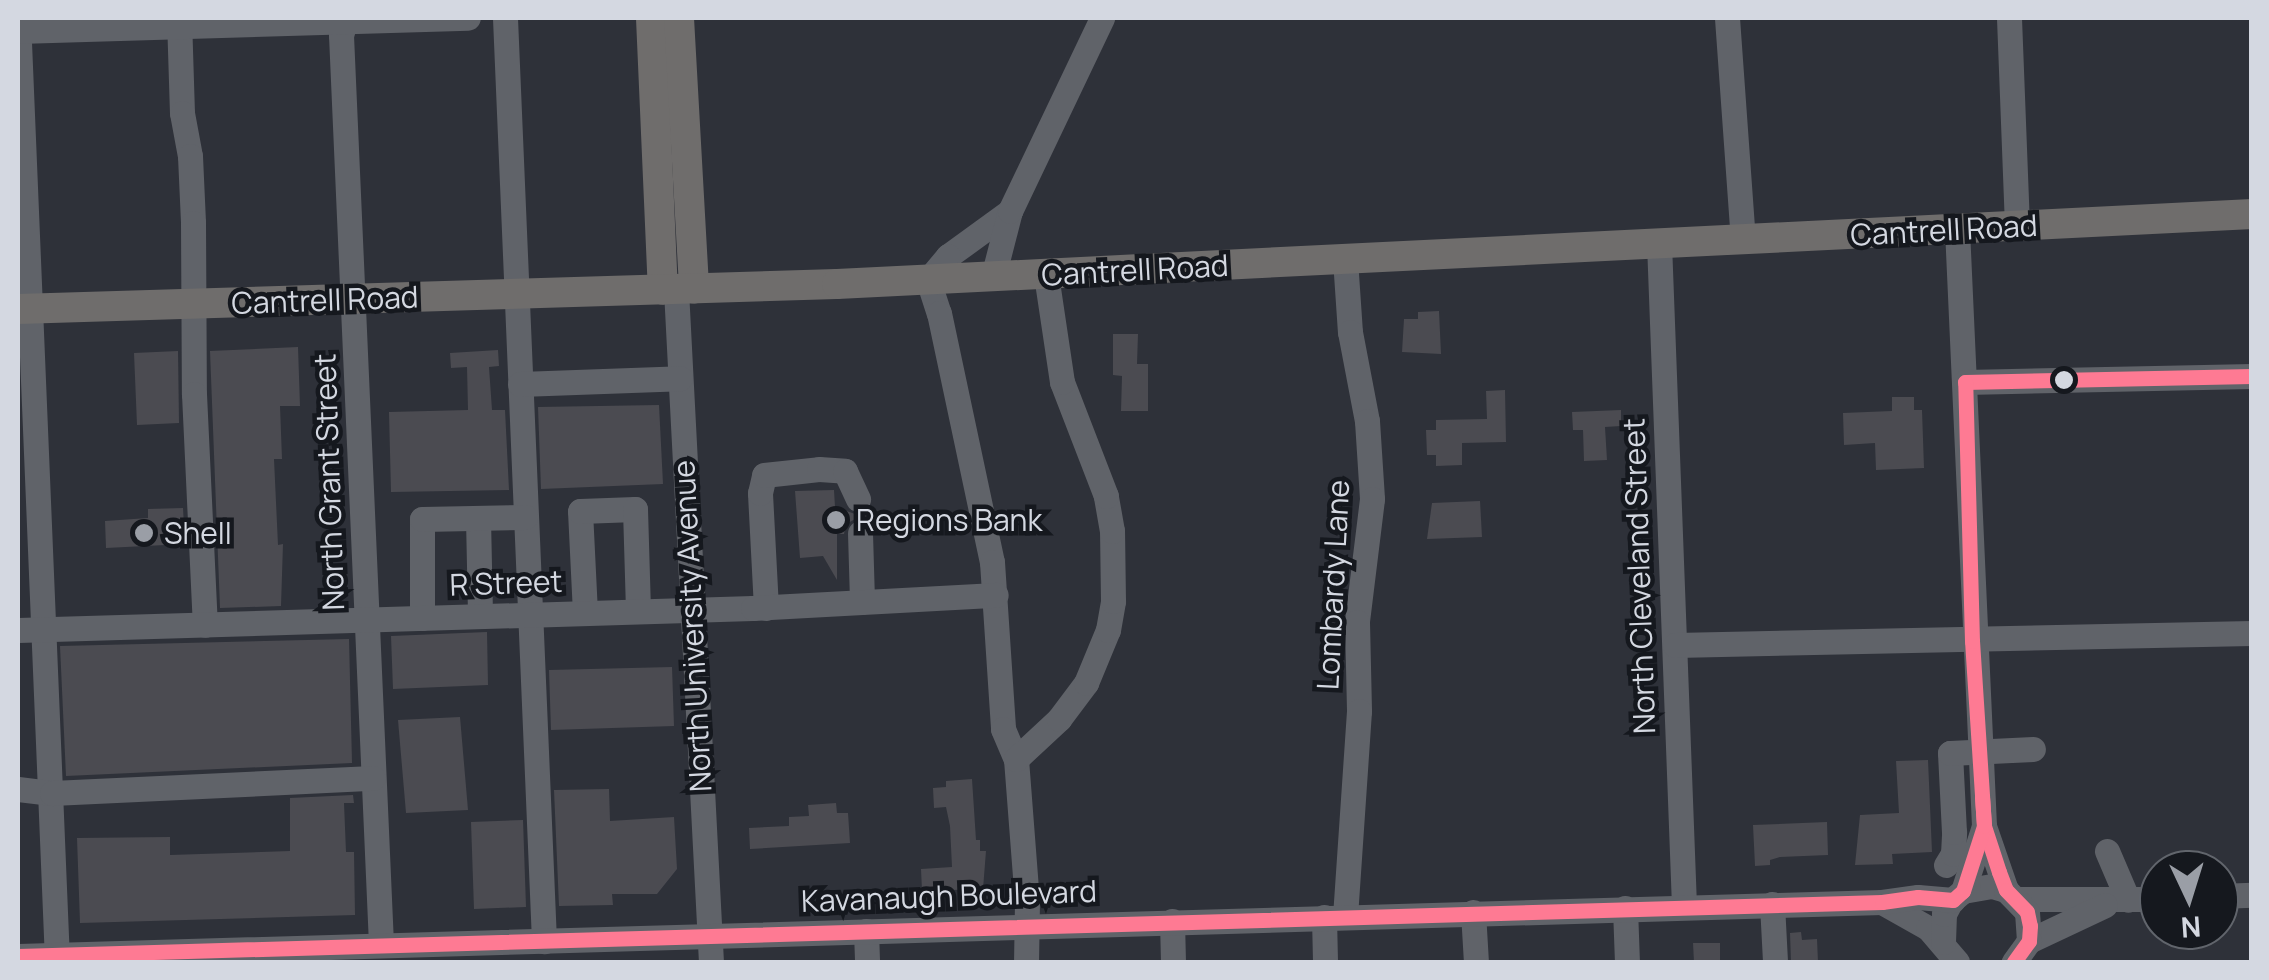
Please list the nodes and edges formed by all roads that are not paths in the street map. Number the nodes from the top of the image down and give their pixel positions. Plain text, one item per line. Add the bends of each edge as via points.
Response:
1 (18, 18) edge
2 (468, 18) edge
3 (505, 18) edge
4 (652, 18) edge
5 (679, 18) edge
6 (1102, 18) edge
7 (1726, 18) edge
8 (2009, 18) edge
9 (346, 19) edge
10 (179, 22) edge
11 (18, 31) edge
12 (1010, 211) junction
13 (2252, 214) edge
14 (2017, 226) junction
15 (1957, 228) junction
16 (1742, 240) junction
17 (1659, 243) junction
18 (1345, 259) junction
19 (1046, 275) junction
20 (994, 277) junction
21 (928, 280) junction
22 (678, 290) junction
23 (516, 294) junction
24 (354, 299) junction
25 (192, 304) junction
26 (24, 309) edge
27 (2252, 376) edge
28 (680, 378) junction
29 (1965, 382) junction
30 (520, 384) junction
31 (26, 393) edge
32 (858, 499) dead end
33 (525, 516) junction
34 (478, 518) junction
35 (860, 533) dead end
36 (996, 595) junction
37 (862, 602) junction
38 (766, 608) junction
39 (690, 610) junction
40 (638, 612) junction
41 (585, 613) junction
42 (530, 615) junction
43 (480, 616) junction
44 (422, 618) junction
45 (367, 620) junction
46 (205, 626) junction
47 (44, 629) junction
48 (18, 630) edge
49 (2252, 633) edge
50 (1972, 640) junction
51 (1675, 645) junction
52 (2033, 749) dead end
53 (1978, 750) junction
54 (1016, 759) junction
55 (373, 778) junction
56 (18, 789) edge
57 (52, 793) junction
58 (1984, 826) junction
59 (2107, 851) dead end
60 (1946, 865) dead end
61 (2012, 894) junction
62 (1958, 896) junction
63 (2124, 900) junction
64 (2139, 900) edge
65 (1882, 902) junction
66 (1772, 904) junction
67 (1684, 906) junction
68 (1625, 908) junction
69 (1473, 912) junction
70 (1335, 916) junction
71 (1172, 920) junction
72 (1026, 926) junction
73 (866, 931) junction
74 (708, 936) junction
75 (544, 941) junction
76 (381, 944) junction
77 (1945, 953) edge
78 (18, 956) edge
79 (2018, 957) edge
80 (56, 959) edge
81 (711, 962) edge
82 (867, 962) edge
83 (1026, 962) edge
84 (1173, 962) edge
85 (1325, 962) edge
86 (1476, 962) edge
87 (1627, 962) edge
88 (1775, 962) edge

1 - 11 street
2 - 9 street
3 - 23 street
4 - 22 main road, North University Avenue
5 - 22 main road, North University Avenue
6 - 12 street
7 - 16 street
8 - 14 street
9 - 10 street
9 - 24 street, North Grant Street via 341,36
10 - 11 street
10 - 25 street
11 - 26 street
12 - 20 street
12 - 21 street via 948,256
13 - 14 main road, Cantrell Road
14 - 15 main road, Cantrell Road
15 - 16 main road, Cantrell Road
15 - 29 street
16 - 17 main road, Cantrell Road
17 - 18 main road, Cantrell Road
17 - 51 street, North Cleveland Street
18 - 19 main road, Cantrell Road
18 - 70 street, Lombardy Lane via 1372,499 1357,622 1358,746
19 - 20 main road, Cantrell Road
19 - 54 street via 1062,382 1106,496 1114,601 1086,683 1060,719
20 - 21 main road, Cantrell Road
21 - 22 main road, Cantrell Road
21 - 36 street
22 - 23 main road, Cantrell Road
22 - 28 street, North University Avenue
23 - 24 main road, Cantrell Road
23 - 30 street
24 - 25 main road, Cantrell Road
24 - 45 street, North Grant Street
25 - 26 main road, Cantrell Road
25 - 46 street
26 - 31 street
27 - 29 street
28 - 30 street
28 - 39 street, North University Avenue
29 - 50 street
30 - 33 street
31 - 47 street
32 - 38 street via 844,471 764,475
33 - 34 street
33 - 42 street
34 - 43 street
34 - 44 street via 422,520
35 - 37 street
36 - 37 street, R Street
36 - 54 street via 1003,729
37 - 38 street, R Street
38 - 39 street, R Street
39 - 40 street, R Street
39 - 74 street, North University Avenue
40 - 41 street, R Street
40 - 41 street via 635,508 580,511
41 - 42 street, R Street
42 - 43 street, R Street
42 - 75 street
43 - 44 street, R Street
44 - 45 street, R Street
45 - 46 street, R Street
45 - 55 street, North Grant Street
46 - 47 street, R Street
47 - 48 street, R Street
47 - 57 street
49 - 50 street
50 - 51 street
50 - 53 street
51 - 67 street, North Cleveland Street
52 - 53 street
53 - 58 street
53 - 60 street via 1950,753 1953,854
54 - 72 street
55 - 57 street
55 - 76 street, North Grant Street
56 - 57 street
57 - 80 street
58 - 61 street
58 - 62 street
59 - 63 street
61 - 62 street, Kavanaugh Boulevard via 1977,886
61 - 63 street, Kavanaugh Boulevard
61 - 79 street via 2026,912
62 - 65 street, Kavanaugh Boulevard
62 - 77 street via 1944,914
63 - 64 street
63 - 79 street
65 - 66 street, Kavanaugh Boulevard
65 - 77 street via 1912,916
66 - 67 street, Kavanaugh Boulevard
66 - 88 street
67 - 68 street, Kavanaugh Boulevard
68 - 69 street, Kavanaugh Boulevard
68 - 87 street
69 - 70 street, Kavanaugh Boulevard
69 - 86 street
70 - 71 street, Kavanaugh Boulevard
70 - 85 street, Lombardy Lane
71 - 72 street, Kavanaugh Boulevard
71 - 84 street
72 - 73 street, Kavanaugh Boulevard
72 - 83 street
73 - 74 street, Kavanaugh Boulevard
73 - 82 street
74 - 75 street, Kavanaugh Boulevard
74 - 81 street, North University Avenue
75 - 76 street, Kavanaugh Boulevard
76 - 80 street, Kavanaugh Boulevard
78 - 80 street, Kavanaugh Boulevard

